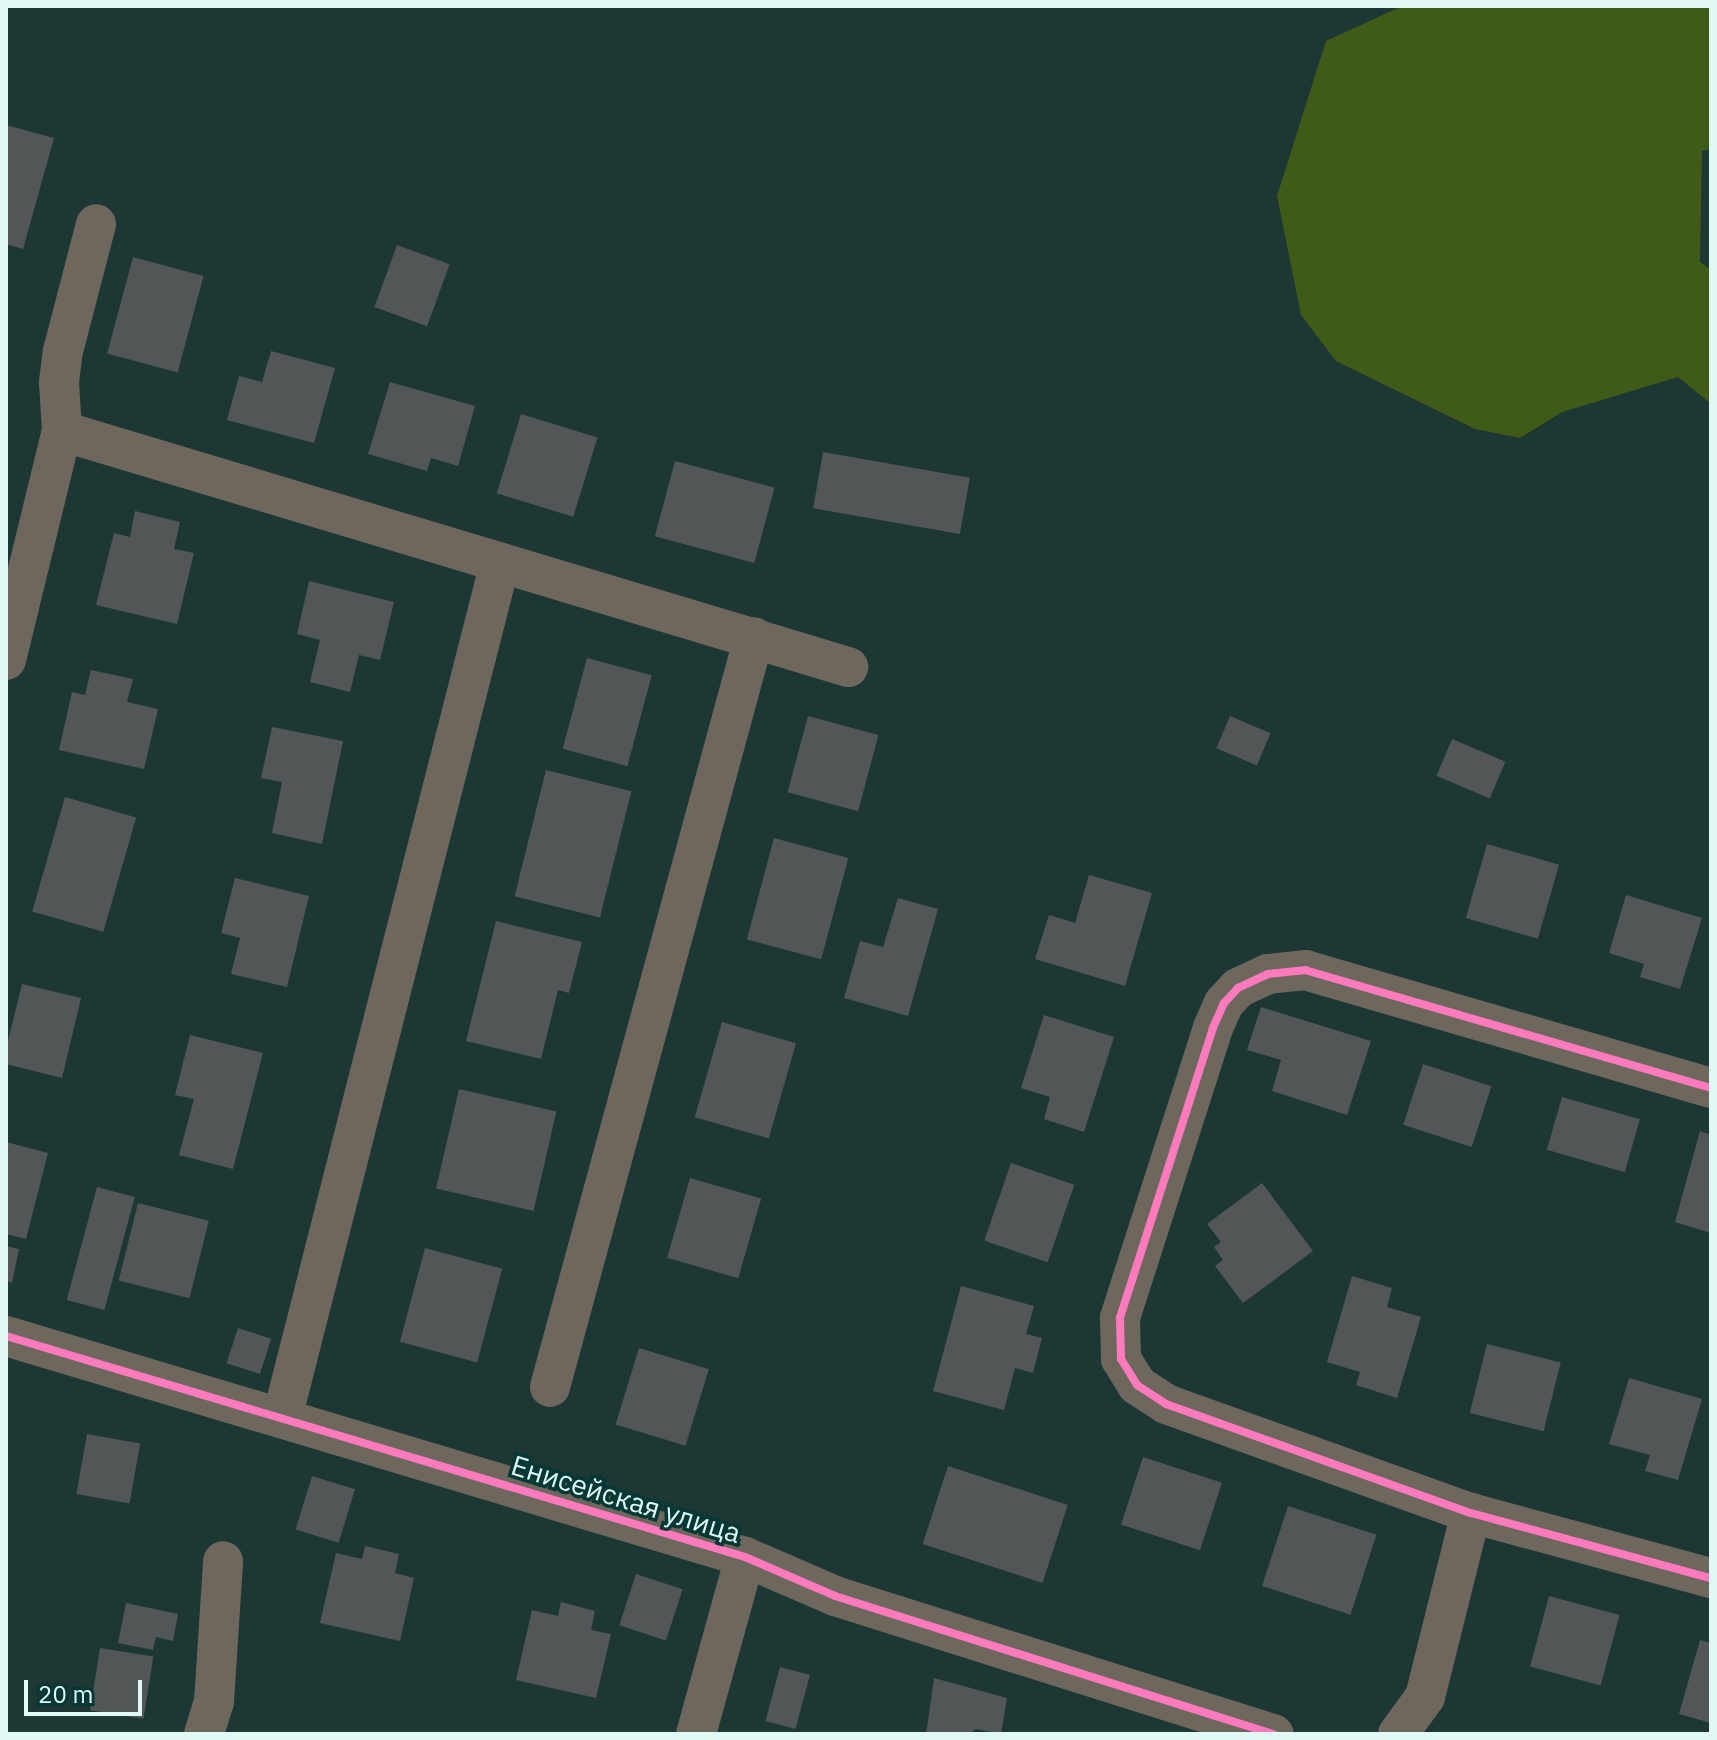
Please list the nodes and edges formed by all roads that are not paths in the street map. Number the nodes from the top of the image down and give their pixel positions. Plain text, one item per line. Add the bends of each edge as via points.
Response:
1 (96, 224) dead end
2 (62, 431) junction
3 (500, 563) junction
4 (754, 637) junction
5 (6, 660) edge
6 (848, 667) dead end
7 (1711, 1088) edge
8 (6, 1336) edge
9 (550, 1387) dead end
10 (282, 1418) junction
11 (1471, 1513) junction
12 (745, 1557) junction
13 (223, 1561) dead end
14 (1711, 1578) edge
15 (204, 1734) edge
16 (696, 1734) edge
17 (1274, 1734) edge
18 (1398, 1734) edge

1 - 2 street via 63,351
2 - 3 street
2 - 5 street
3 - 4 street
3 - 10 street
4 - 6 street
4 - 9 street
7 - 11 street via 1306,970 1268,974 1238,988 1224,1003 1120,1318 1121,1359 1137,1385 1166,1404
8 - 10 street, Енисейская улица
10 - 12 street, Енисейская улица
11 - 14 street
11 - 18 street via 1425,1697
12 - 16 street
12 - 17 street, Енисейская улица via 835,1596
13 - 15 street via 214,1702

